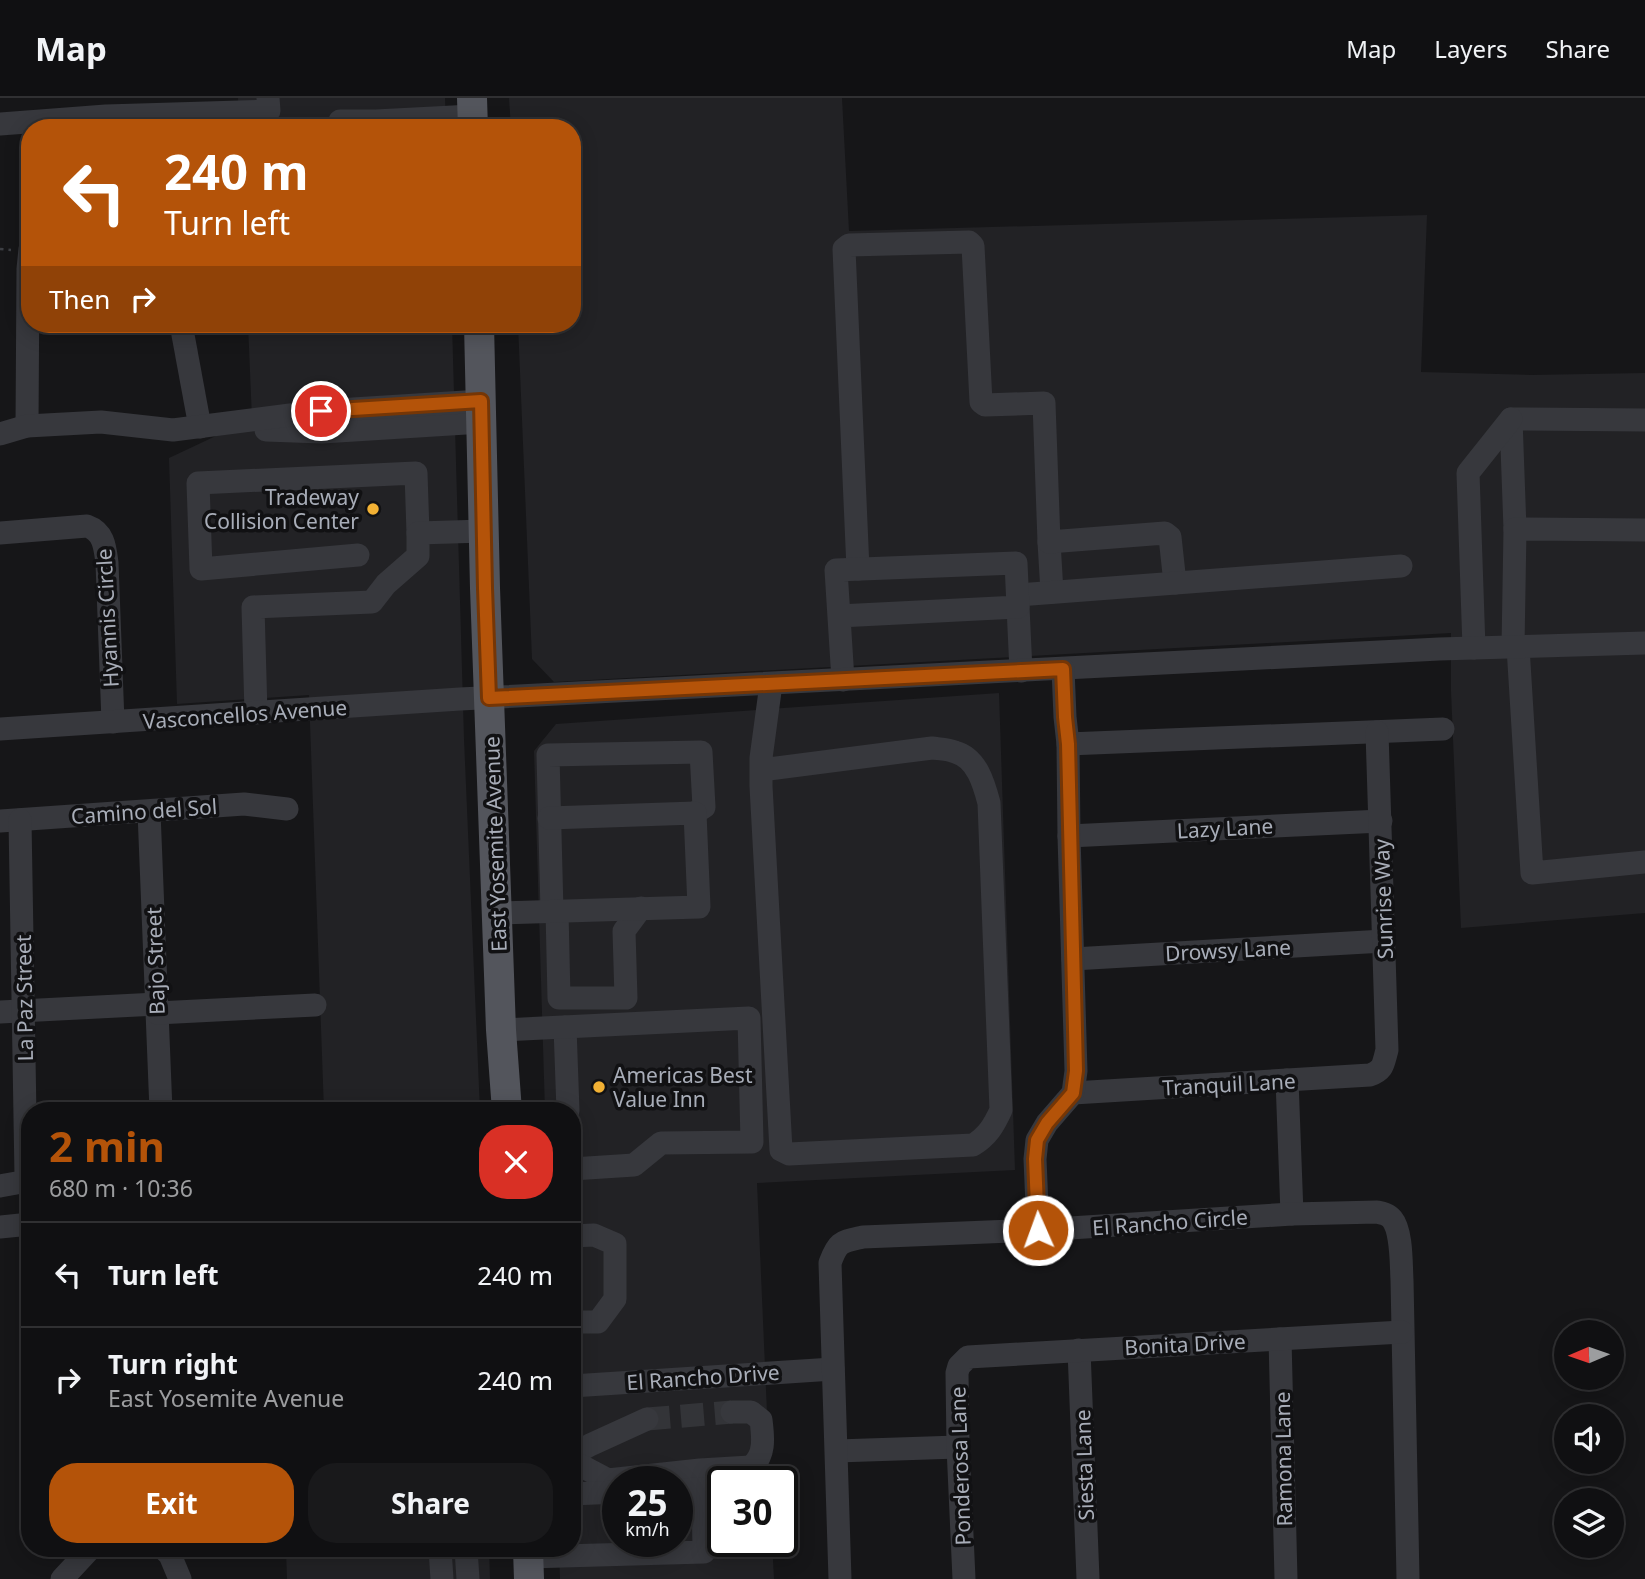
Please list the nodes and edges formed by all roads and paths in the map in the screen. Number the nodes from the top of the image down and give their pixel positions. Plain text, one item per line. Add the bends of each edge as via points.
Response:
1 (269, 112) edge
2 (472, 114) edge
3 (82, 119) edge
4 (144, 119) edge
5 (192, 119) edge
6 (454, 119) edge
7 (0, 124) edge
8 (21, 125) edge
9 (28, 333) edge
10 (183, 333) edge
11 (479, 333) edge
12 (482, 411) junction
13 (1511, 419) junction
14 (1645, 420) edge
15 (27, 426) junction
16 (200, 428) junction
17 (0, 434) edge
18 (1515, 529) junction
19 (1645, 530) edge
20 (484, 531) junction
21 (0, 533) edge
22 (418, 533) junction
23 (1049, 542) junction
24 (358, 555) dead end
25 (1401, 566) dead end
26 (858, 569) junction
27 (1175, 583) junction
28 (1052, 592) junction
29 (1018, 601) junction
30 (839, 616) junction
31 (1645, 643) edge
32 (1516, 647) junction
33 (1474, 648) junction
34 (1063, 669) junction
35 (1021, 671) junction
36 (843, 680) junction
37 (771, 684) junction
38 (489, 698) junction
39 (256, 713) junction
40 (113, 722) junction
41 (0, 729) edge
42 (1443, 729) dead end
43 (1377, 732) junction
44 (1068, 744) junction
45 (761, 770) junction
46 (288, 809) dead end
47 (149, 812) junction
48 (695, 813) junction
49 (549, 818) junction
50 (10, 820) edge
51 (1381, 821) junction
52 (1069, 836) junction
53 (1645, 862) edge
54 (641, 908) junction
55 (554, 911) junction
56 (497, 913) junction
57 (1384, 941) junction
58 (1073, 959) junction
59 (316, 1004) dead end
60 (157, 1009) junction
61 (24, 1010) junction
62 (0, 1012) edge
63 (565, 1027) junction
64 (501, 1030) junction
65 (1382, 1067) joint
66 (1287, 1080) junction
67 (1073, 1093) junction
68 (25, 1102) edge
69 (161, 1102) edge
70 (506, 1102) edge
71 (568, 1102) edge
72 (581, 1168) edge
73 (21, 1182) edge
74 (0, 1185) edge
75 (1292, 1214) junction
76 (21, 1225) edge
77 (0, 1227) edge
78 (1038, 1230) junction
79 (581, 1236) edge
80 (581, 1322) edge
81 (1402, 1332) junction
82 (1280, 1339) junction
83 (1079, 1350) junction
84 (968, 1357) joint
85 (833, 1369) junction
86 (581, 1385) edge
87 (733, 1412) tunnel mouth
88 (647, 1419) tunnel mouth
89 (958, 1447) junction
90 (581, 1450) edge
91 (837, 1451) junction
92 (581, 1466) edge
93 (693, 1489) edge
94 (602, 1493) edge
95 (581, 1494) edge
96 (693, 1553) edge
97 (82, 1557) edge
98 (171, 1557) edge
99 (441, 1557) edge
100 (467, 1557) edge
101 (616, 1557) edge
102 (528, 1562) edge
103 (62, 1579) edge
104 (180, 1579) edge
105 (442, 1579) edge
106 (468, 1579) edge
107 (840, 1579) edge
108 (964, 1579) edge
109 (1088, 1579) edge
110 (1286, 1579) edge
111 (1408, 1579) edge

1 - 5 street
2 - 6 street
3 - 4 street
7 - 8 street
9 - 15 street
10 - 16 street
11 - 12 main road, East Yosemite Avenue
12 - 16 street via 322,432
12 - 20 main road, East Yosemite Avenue
13 - 14 street
13 - 18 street
13 - 33 street via 1468,473
15 - 16 street via 101,422 173,430
15 - 17 street
18 - 19 street
18 - 32 street
20 - 22 street
20 - 38 main road, East Yosemite Avenue
21 - 40 street, Hyannis Circle via 87,526 103,539
22 - 24 street via 416,473 198,483 201,569
22 - 39 street via 418,556 372,601 253,607
23 - 26 street via 1044,402 981,402 973,246 969,242 849,245 844,249
23 - 27 street via 1164,533 1170,537
23 - 28 street
25 - 27 street
26 - 29 street via 1016,563
26 - 30 street via 836,570
27 - 28 street
28 - 29 street
29 - 30 street
29 - 35 street
30 - 36 street
31 - 32 street, Vasconcellos Avenue
32 - 33 street, Vasconcellos Avenue
32 - 53 street via 1532,873
33 - 34 street, Vasconcellos Avenue
34 - 35 street, Vasconcellos Avenue
34 - 44 street
35 - 36 street, Vasconcellos Avenue
36 - 37 street, Vasconcellos Avenue
37 - 38 street, Vasconcellos Avenue
37 - 45 street
38 - 39 street, Vasconcellos Avenue
38 - 56 main road, East Yosemite Avenue
39 - 40 street, Vasconcellos Avenue
40 - 41 street, Vasconcellos Avenue
42 - 43 street
43 - 44 street
43 - 51 street, Sunrise Way
44 - 52 street
45 - 45 street via 781,1150 789,1154 973,1145 994,1126 1001,1110 989,803 974,765 958,752 932,748
46 - 47 street, Camino del Sol via 244,804
47 - 50 street, Camino del Sol
47 - 60 street, Bajo Street
48 - 49 street
48 - 49 street via 704,807 701,752 548,755
48 - 54 street via 699,907
49 - 55 street
50 - 61 street, La Paz Street
51 - 52 street, Lazy Lane
51 - 57 street, Sunrise Way
52 - 58 street
54 - 55 street
54 - 55 street via 624,931 626,998 559,998
55 - 56 street
56 - 64 main road, East Yosemite Avenue
57 - 58 street, Drowsy Lane
57 - 65 street, Sunrise Way via 1387,1050
58 - 67 street
59 - 60 street
60 - 61 street
60 - 69 street, Bajo Street
61 - 62 street
61 - 68 street, La Paz Street
63 - 64 street
63 - 71 street
63 - 72 street via 749,1018 752,1142 660,1143 634,1165
64 - 70 main road, East Yosemite Avenue
65 - 66 street, Tranquil Lane via 1370,1075
66 - 67 street, Tranquil Lane
66 - 75 street
67 - 78 street via 1037,1140
73 - 74 street, La Paz Street
75 - 78 street, El Rancho Circle
75 - 81 street, El Rancho Circle via 1377,1212 1392,1218 1398,1231
76 - 77 street
78 - 85 street, El Rancho Circle via 842,1241 830,1263
79 - 80 street via 594,1235 615,1244 615,1299 598,1322
81 - 82 street, Bonita Drive
81 - 111 street, El Rancho Circle
82 - 83 street, Bonita Drive
82 - 110 street, Ramona Lane
83 - 84 street, Bonita Drive
83 - 109 street, Siesta Lane
84 - 89 street, Ponderosa Lane via 957,1373
85 - 86 street, El Rancho Drive
85 - 91 street, El Rancho Circle
87 - 92 street via 751,1412 761,1420 762,1449 750,1467 608,1480
88 - 90 street
89 - 91 street
89 - 108 street, Ponderosa Lane
91 - 107 street, El Rancho Circle
93 - 96 street via 703,1489 704,1552
94 - 95 street
97 - 103 street
98 - 104 street
99 - 105 street
100 - 106 street
101 - 102 street

